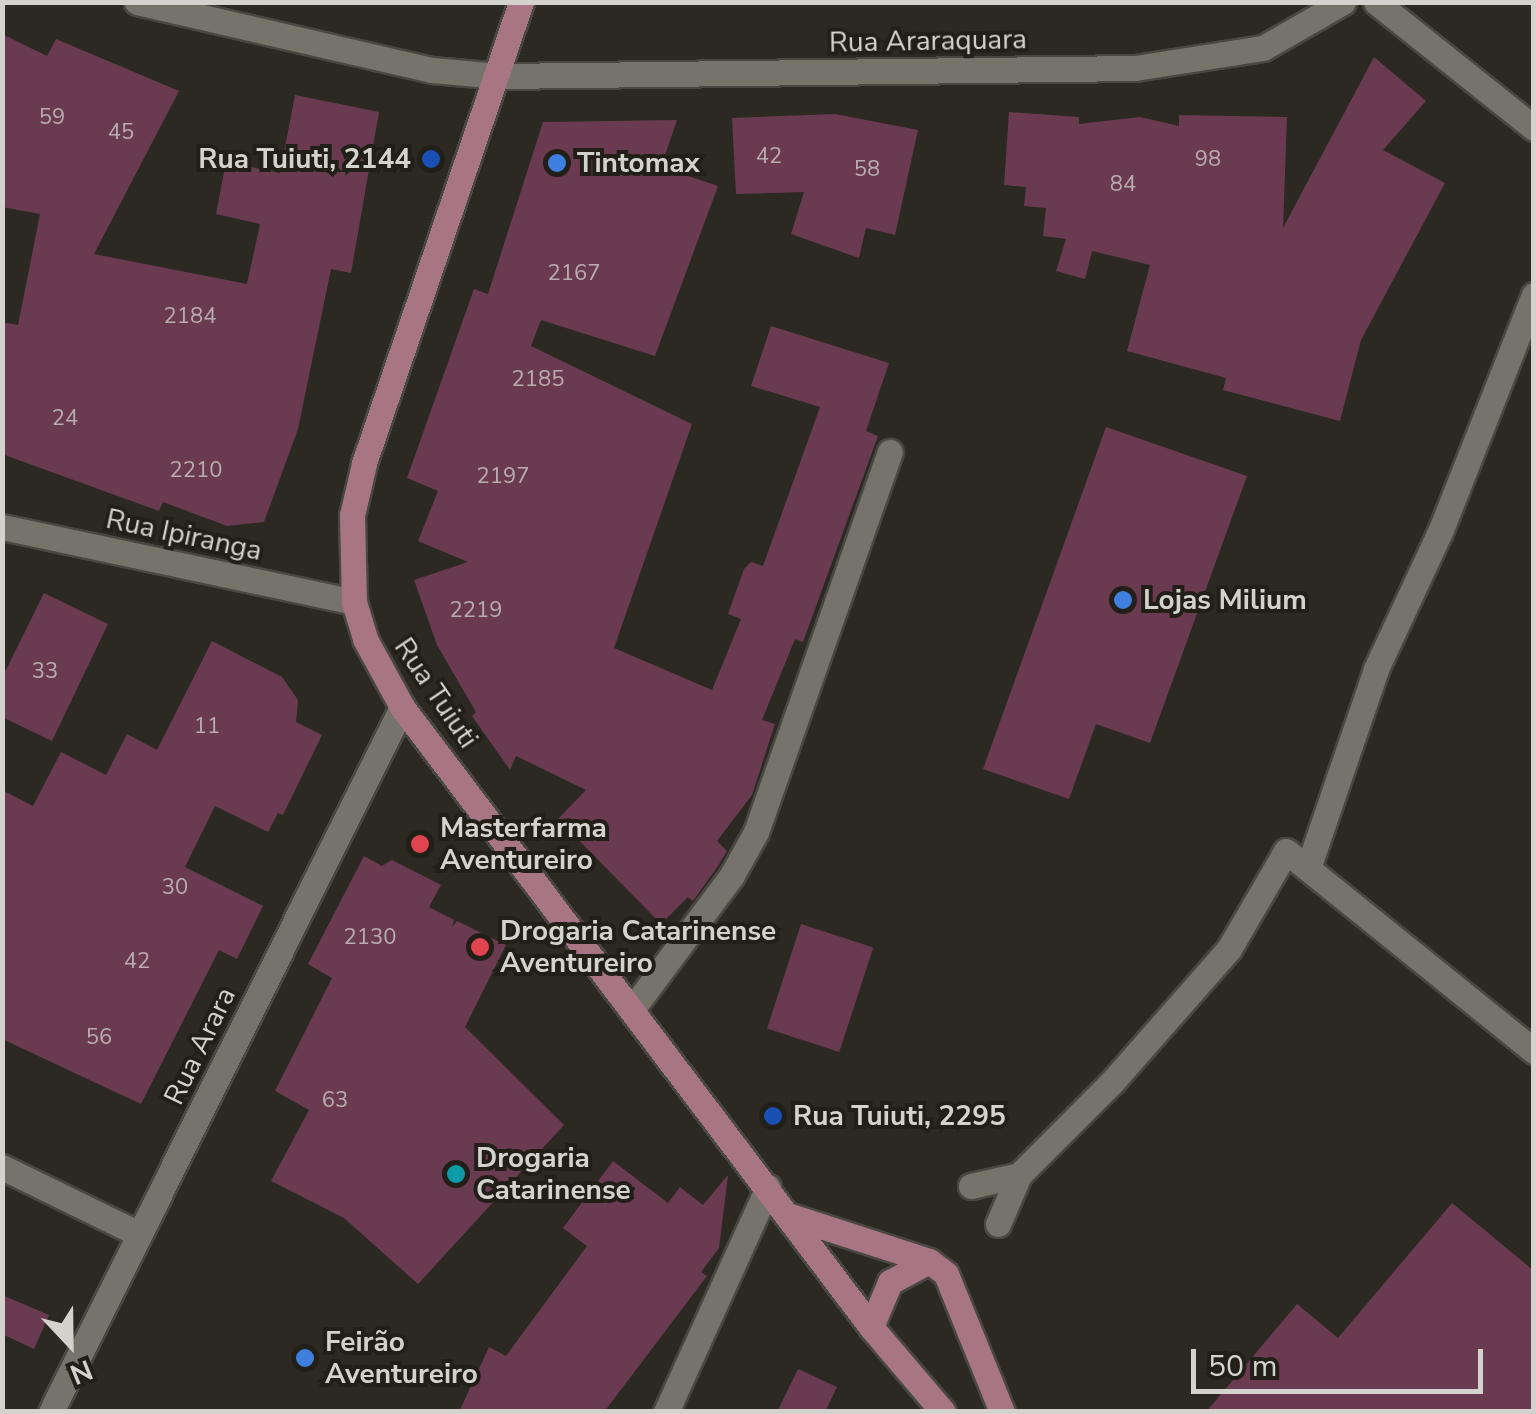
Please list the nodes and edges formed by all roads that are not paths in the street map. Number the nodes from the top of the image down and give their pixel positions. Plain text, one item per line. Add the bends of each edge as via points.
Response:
1 (137, 2) edge
2 (521, 2) edge
3 (1343, 2) edge
4 (1376, 2) edge
5 (500, 76) junction
6 (1534, 128) edge
7 (1534, 295) edge
8 (890, 452) dead end
9 (5, 534) edge
10 (354, 602) junction
11 (402, 707) junction
12 (1308, 868) junction
13 (633, 1008) junction
14 (1534, 1051) edge
15 (2, 1167) edge
16 (1019, 1175) junction
17 (971, 1186) dead end
18 (768, 1188) junction
19 (787, 1215) junction
20 (998, 1224) dead end
21 (139, 1234) junction
22 (930, 1261) junction
23 (871, 1326) junction
24 (51, 1412) edge
25 (666, 1412) edge
26 (943, 1412) edge
27 (1002, 1412) edge

1 - 5 street, Rua Araraquara via 432,70
2 - 5 main road, Rua Tuiuti
3 - 5 street, Rua Araraquara via 1263,48 1135,68
4 - 6 street
5 - 10 main road, Rua Tuiuti via 364,464 352,515
7 - 12 street via 1462,479 1376,669
8 - 13 street via 756,832 732,876
9 - 10 street, Rua Ipiranga
10 - 11 main road, Rua Tuiuti via 365,639
11 - 13 main road, Rua Tuiuti
11 - 21 street, Rua Arara
12 - 14 street
12 - 16 street via 1286,851 1229,950
13 - 18 main road, Rua Tuiuti
15 - 21 street
16 - 17 street
16 - 20 street
18 - 19 main road, Rua Tuiuti
18 - 25 street
19 - 22 main road
19 - 23 main road, Rua Tuiuti
21 - 24 street, Rua Arara
22 - 23 main road via 890,1282
22 - 27 main road via 960,1294
23 - 26 main road, Rua Tuiuti

